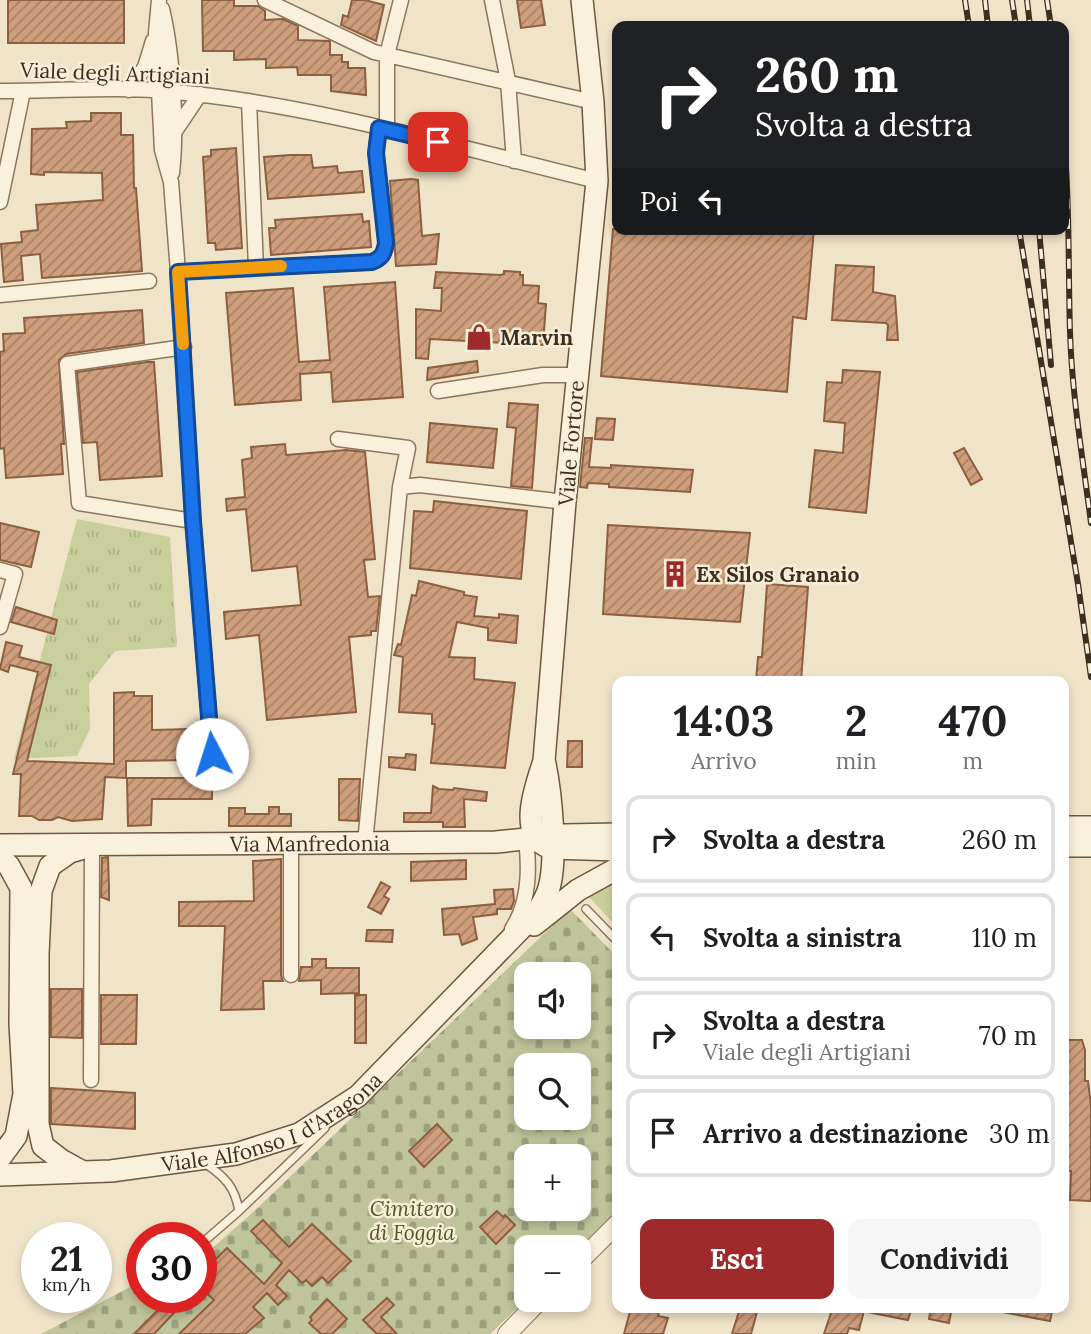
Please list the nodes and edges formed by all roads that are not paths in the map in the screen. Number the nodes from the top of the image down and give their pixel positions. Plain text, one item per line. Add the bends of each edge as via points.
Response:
1 (159, 0) edge
2 (265, 0) edge
3 (401, 0) edge
4 (492, 0) edge
5 (582, 0) edge
6 (156, 33) junction
7 (387, 55) junction
8 (508, 81) junction
9 (129, 90) junction
10 (0, 91) edge
11 (23, 91) junction
12 (165, 91) junction
13 (200, 94) junction
14 (249, 101) junction
15 (593, 102) junction
16 (383, 129) junction
17 (173, 134) junction
18 (514, 161) junction
19 (597, 181) junction
20 (171, 182) junction
21 (0, 202) edge
22 (256, 268) junction
23 (178, 272) junction
24 (149, 281) dead end
25 (0, 295) edge
26 (184, 347) junction
27 (577, 375) junction
28 (438, 391) dead end
29 (338, 439) dead end
30 (400, 487) junction
31 (565, 502) junction
32 (193, 521) junction
33 (0, 570) edge
34 (0, 627) edge
35 (212, 754) dead end
36 (544, 761) junction
37 (531, 818) junction
38 (1069, 827) edge
39 (1091, 827) edge
40 (612, 835) edge
41 (541, 841) junction
42 (496, 842) junction
43 (365, 843) junction
44 (290, 844) junction
45 (0, 845) edge
46 (92, 845) junction
47 (1069, 846) edge
48 (1091, 846) edge
49 (612, 849) edge
50 (0, 857) edge
51 (612, 871) edge
52 (586, 909) dead end
53 (612, 936) edge
54 (492, 960) junction
55 (291, 975) dead end
56 (91, 1080) dead end
57 (358, 1096) junction
58 (0, 1158) edge
59 (199, 1159) junction
60 (83, 1172) junction
61 (0, 1175) edge
62 (239, 1211) junction
63 (612, 1229) edge
64 (217, 1230) edge
65 (591, 1250) edge
66 (528, 1312) edge
67 (507, 1334) edge

1 - 6 street
1 - 12 street via 168,34
2 - 7 street
3 - 7 street
4 - 8 street
5 - 15 main road, Viale Fortore
6 - 9 street via 145,67
6 - 12 street
7 - 8 street
7 - 16 street
8 - 15 street
8 - 18 street
9 - 11 street, Viale degli Artigiani
9 - 12 street, Viale degli Artigiani
10 - 11 street, Viale degli Artigiani
11 - 21 street
12 - 13 street, Viale degli Artigiani
12 - 17 street
12 - 20 street via 162,150
13 - 14 street, Viale degli Artigiani
13 - 17 street
14 - 16 street, Viale degli Artigiani
14 - 22 street
15 - 19 main road, Viale Fortore
16 - 18 street, Viale degli Artigiani
16 - 22 street via 376,153 386,243 380,259
17 - 20 street
18 - 19 street, Viale degli Artigiani
19 - 27 main road, Viale Fortore
20 - 23 street
22 - 23 street
23 - 26 street
24 - 25 street
26 - 32 street
26 - 32 street via 67,364 79,503
27 - 28 street via 543,375
27 - 31 main road, Viale Fortore
29 - 30 street via 408,449
30 - 31 street via 420,485
30 - 43 street
31 - 36 main road, Viale Fortore
32 - 35 street
33 - 34 street via 15,574
36 - 37 main road, Viale Fortore
36 - 41 main road, Viale Fortore via 550,791
37 - 41 main road, Viale Fortore
37 - 42 main road via 521,831
38 - 39 main road
40 - 41 main road, Via Manfredonia
41 - 42 main road, Via Manfredonia
41 - 49 main road, Via Manfredonia
41 - 54 main road, Viale Alfonso I d'Aragona via 549,889 538,911
42 - 43 main road, Via Manfredonia
43 - 44 main road, Via Manfredonia
44 - 46 main road, Via Manfredonia
44 - 55 street
45 - 46 main road, Via Manfredonia
46 - 56 street
46 - 60 main road via 70,852 50,866 41,891 39,941 38,1124 43,1146
47 - 48 main road
50 - 58 main road via 21,888 24,1094 16,1136
51 - 54 main road, Viale Alfonso I d'Aragona via 578,890
52 - 53 lane
54 - 57 main road, Viale Alfonso I d'Aragona
57 - 59 main road, Viale Alfonso I d'Aragona via 299,1134 236,1154
57 - 62 lane
59 - 60 main road, Viale Alfonso I d'Aragona
59 - 62 lane via 221,1174 236,1194
60 - 61 main road, Viale Alfonso I d'Aragona
62 - 64 lane
63 - 65 street
66 - 67 street

